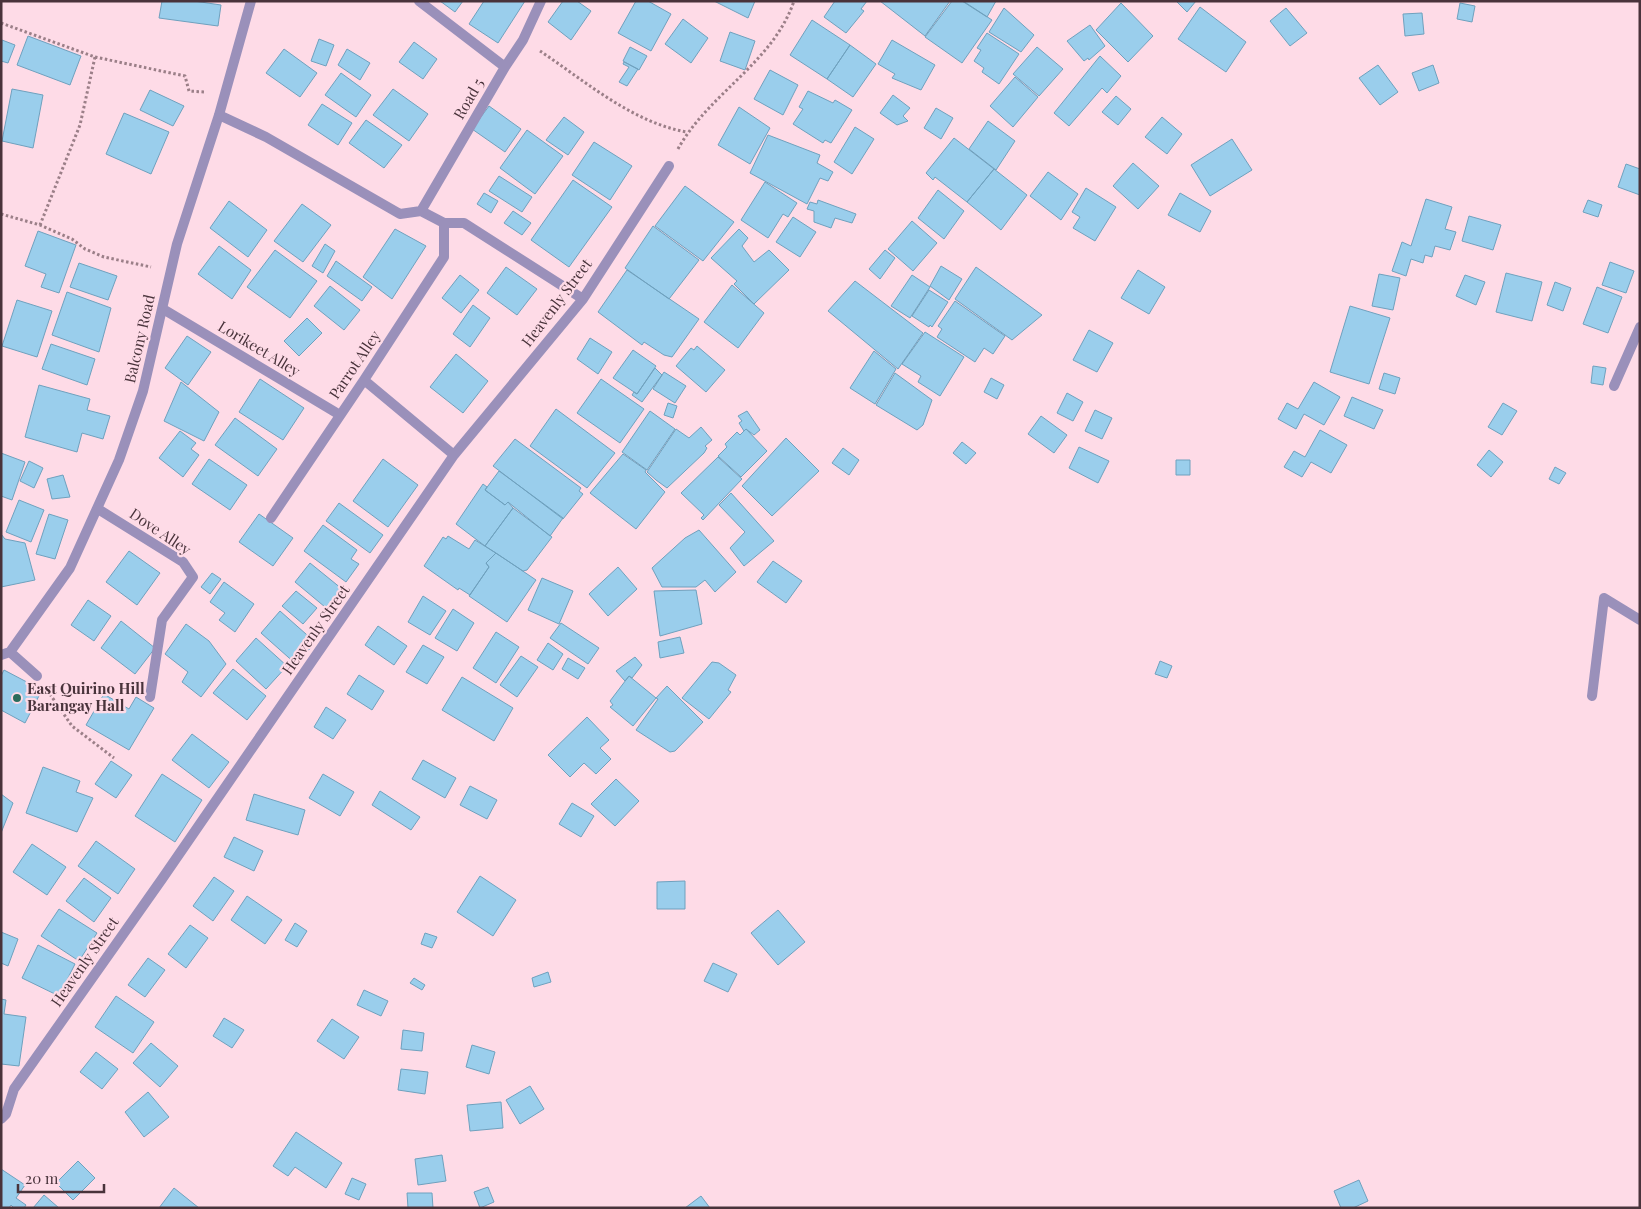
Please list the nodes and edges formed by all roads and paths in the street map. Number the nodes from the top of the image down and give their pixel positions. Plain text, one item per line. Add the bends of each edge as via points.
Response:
1 (251, 1) edge
2 (419, 1) edge
3 (541, 1) edge
4 (794, 1) edge
5 (1, 22) edge
6 (523, 40) junction
7 (95, 58) junction
8 (504, 67) junction
9 (225, 93) junction
10 (219, 115) junction
11 (688, 132) junction
12 (669, 166) joint
13 (421, 210) junction
14 (1, 214) edge
15 (444, 222) junction
16 (40, 225) junction
17 (154, 268) dead end
18 (583, 299) junction
19 (163, 309) junction
20 (1640, 327) edge
21 (364, 380) junction
22 (1614, 386) dead end
23 (340, 415) junction
24 (454, 455) junction
25 (98, 509) junction
26 (272, 518) dead end
27 (1640, 620) edge
28 (5, 654) edge
29 (37, 676) joint
30 (1592, 696) dead end
31 (150, 697) dead end
32 (114, 758) dead end
33 (1, 1119) edge

1 - 9 street, Balcony Road
2 - 8 street
3 - 6 street, Road 5
4 - 11 path via 773,41
5 - 7 path
6 - 8 street, Road 5
6 - 11 path via 626,108 666,128
7 - 9 path via 185,76 189,91
7 - 16 path via 80,125
8 - 13 street, Road 5
9 - 10 street, Balcony Road
10 - 13 street via 266,137 400,214
10 - 19 street, Balcony Road via 177,244
11 - 12 path
12 - 18 street, Heavenly Street
13 - 15 street
14 - 16 path
15 - 18 street via 464,223
15 - 21 street, Parrot Alley via 444,256
16 - 17 path via 104,257
18 - 24 street, Heavenly Street
19 - 23 street, Lorikeet Alley
19 - 25 street, Balcony Road via 144,391
20 - 22 street
21 - 23 street, Parrot Alley
21 - 24 street
23 - 26 street, Parrot Alley
24 - 33 street, Heavenly Street via 14,1089 6,1114
25 - 28 street, Balcony Road via 70,568
25 - 31 street, Dove Alley via 183,562 193,577 162,620
27 - 30 street via 1604,598
28 - 29 street
29 - 32 path via 72,726

